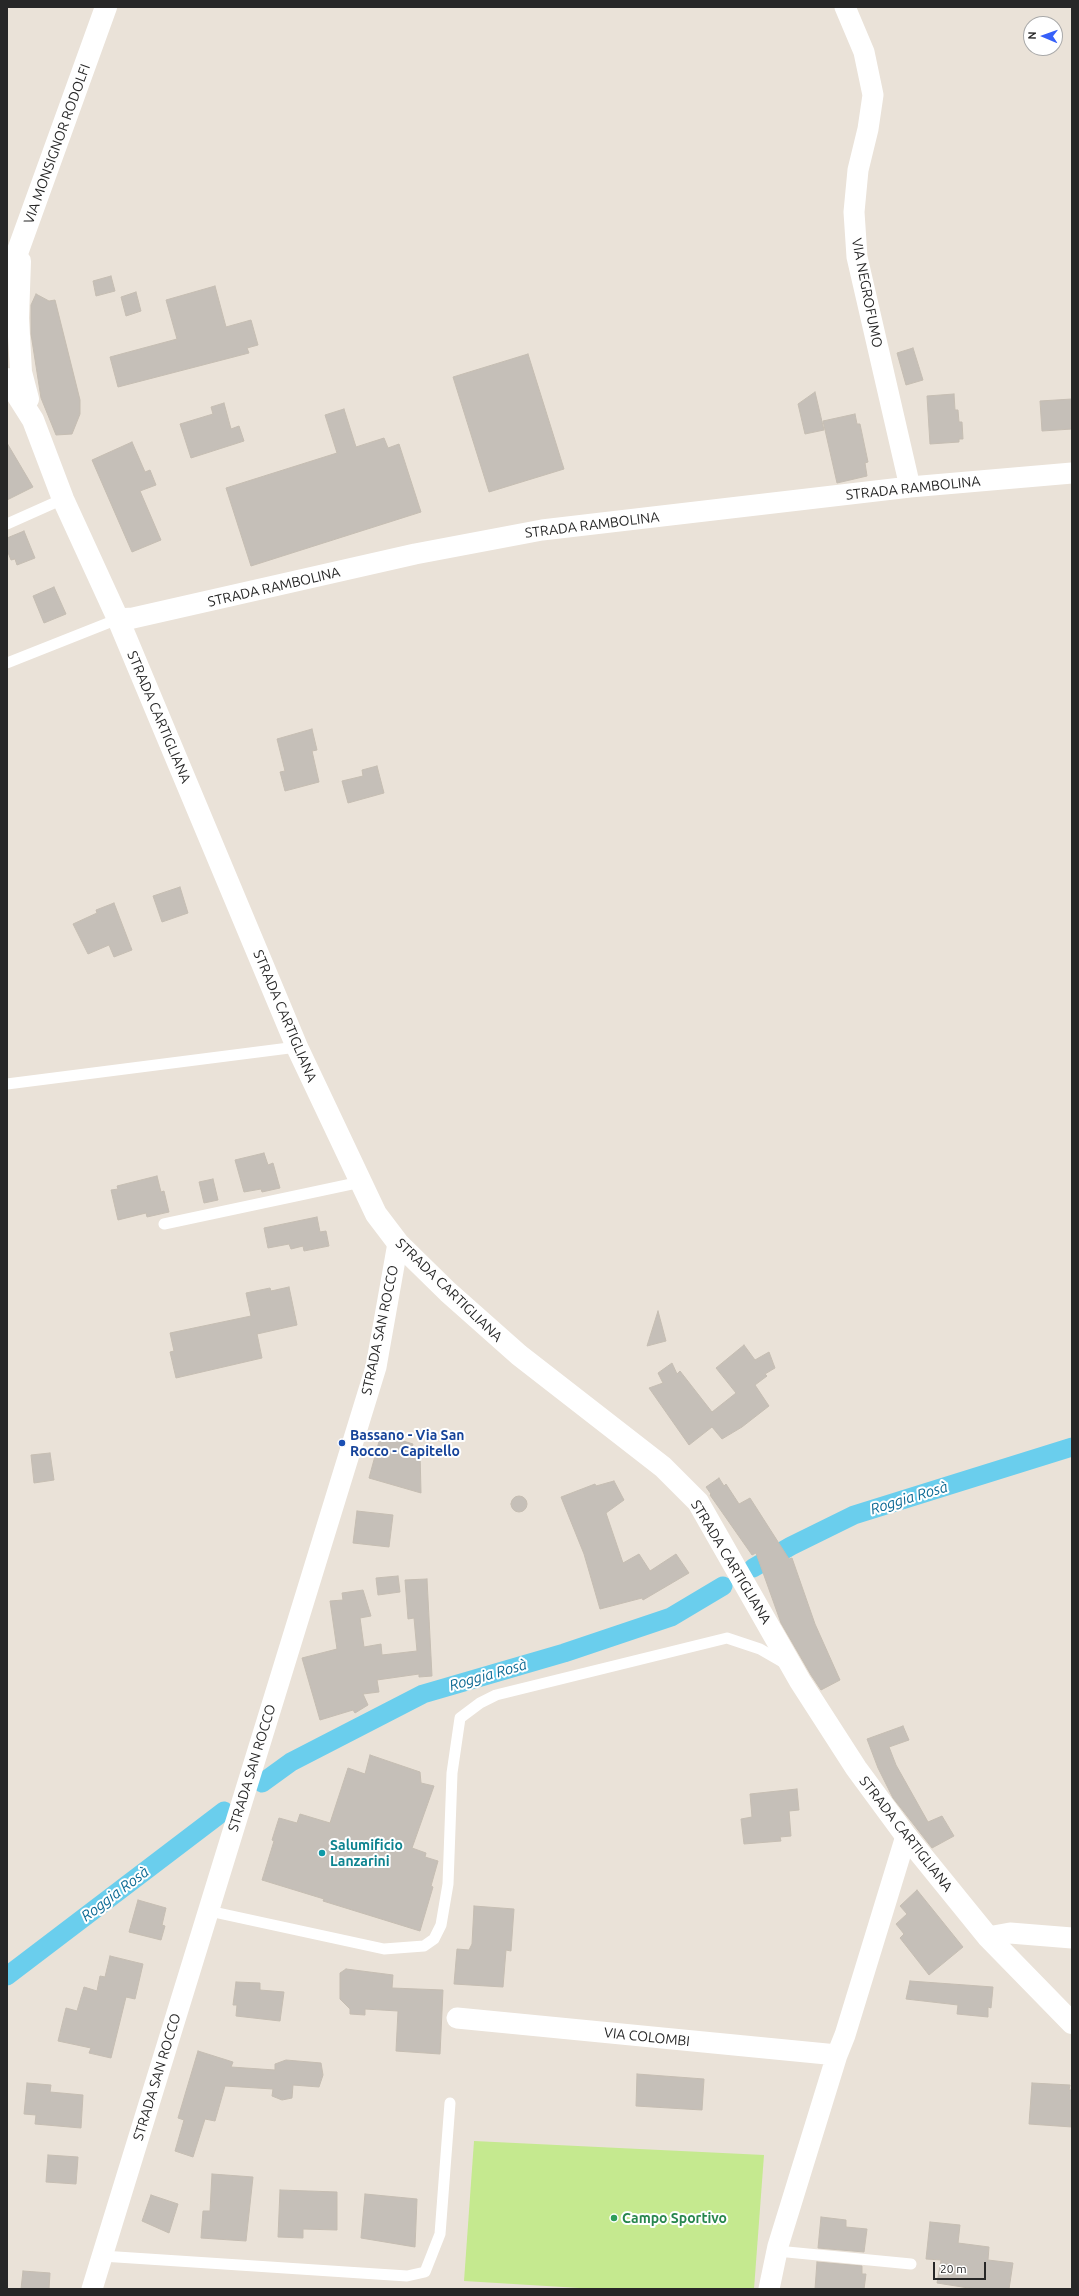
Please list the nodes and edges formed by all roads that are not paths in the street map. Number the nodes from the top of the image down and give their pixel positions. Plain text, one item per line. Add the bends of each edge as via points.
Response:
1 (106, 7) edge
2 (845, 7) edge
3 (20, 245) junction
4 (8, 277) edge
5 (7, 379) edge
6 (33, 420) junction
7 (1072, 473) edge
8 (910, 487) junction
9 (63, 499) junction
10 (7, 524) edge
11 (118, 619) junction
12 (7, 663) edge
13 (297, 1047) junction
14 (7, 1084) edge
15 (361, 1182) junction
16 (164, 1224) dead end
17 (398, 1243) junction
18 (793, 1667) junction
19 (906, 1836) junction
20 (209, 1911) junction
21 (988, 1937) junction
22 (1072, 1938) edge
23 (457, 2018) dead end
24 (1072, 2023) edge
25 (837, 2055) junction
26 (450, 2103) dead end
27 (777, 2252) junction
28 (102, 2256) junction
29 (911, 2264) dead end
30 (92, 2289) edge
31 (769, 2289) edge

1 - 3 street, VIA MONSIGNOR RODOLFI
2 - 8 street, VIA NEGROFUMO via 864,52 873,95 858,170 854,212 857,256
3 - 4 street, VIA MONSIGNOR RODOLFI
3 - 6 street via 18,318 21,372
5 - 6 street, STRADA CARTIGLIANA
6 - 9 street, STRADA CARTIGLIANA
7 - 8 street, STRADA RAMBOLINA
8 - 11 street, STRADA RAMBOLINA via 605,522 512,536 415,554 132,618
9 - 10 lane
9 - 11 street, STRADA CARTIGLIANA
11 - 12 lane
11 - 13 street, STRADA CARTIGLIANA
13 - 14 lane
13 - 15 street, STRADA CARTIGLIANA
15 - 16 lane
15 - 17 street, STRADA CARTIGLIANA via 376,1214
17 - 18 street, STRADA CARTIGLIANA via 519,1356 663,1467 698,1502
17 - 20 street, STRADA SAN ROCCO via 376,1367
18 - 19 street, STRADA CARTIGLIANA via 856,1768
18 - 20 lane via 760,1649 727,1638 496,1695 460,1718 452,1773 448,1884 441,1924 434,1940 424,1946 384,1949
19 - 21 street, STRADA CARTIGLIANA
19 - 25 street
20 - 28 street, STRADA SAN ROCCO
21 - 22 street via 1010,1932
21 - 24 street, STRADA CARTIGLIANA
23 - 25 street, VIA COLOMBI
25 - 27 street
26 - 28 lane via 440,2234 425,2272 407,2276
27 - 29 lane
27 - 31 street
28 - 30 street, STRADA SAN ROCCO

